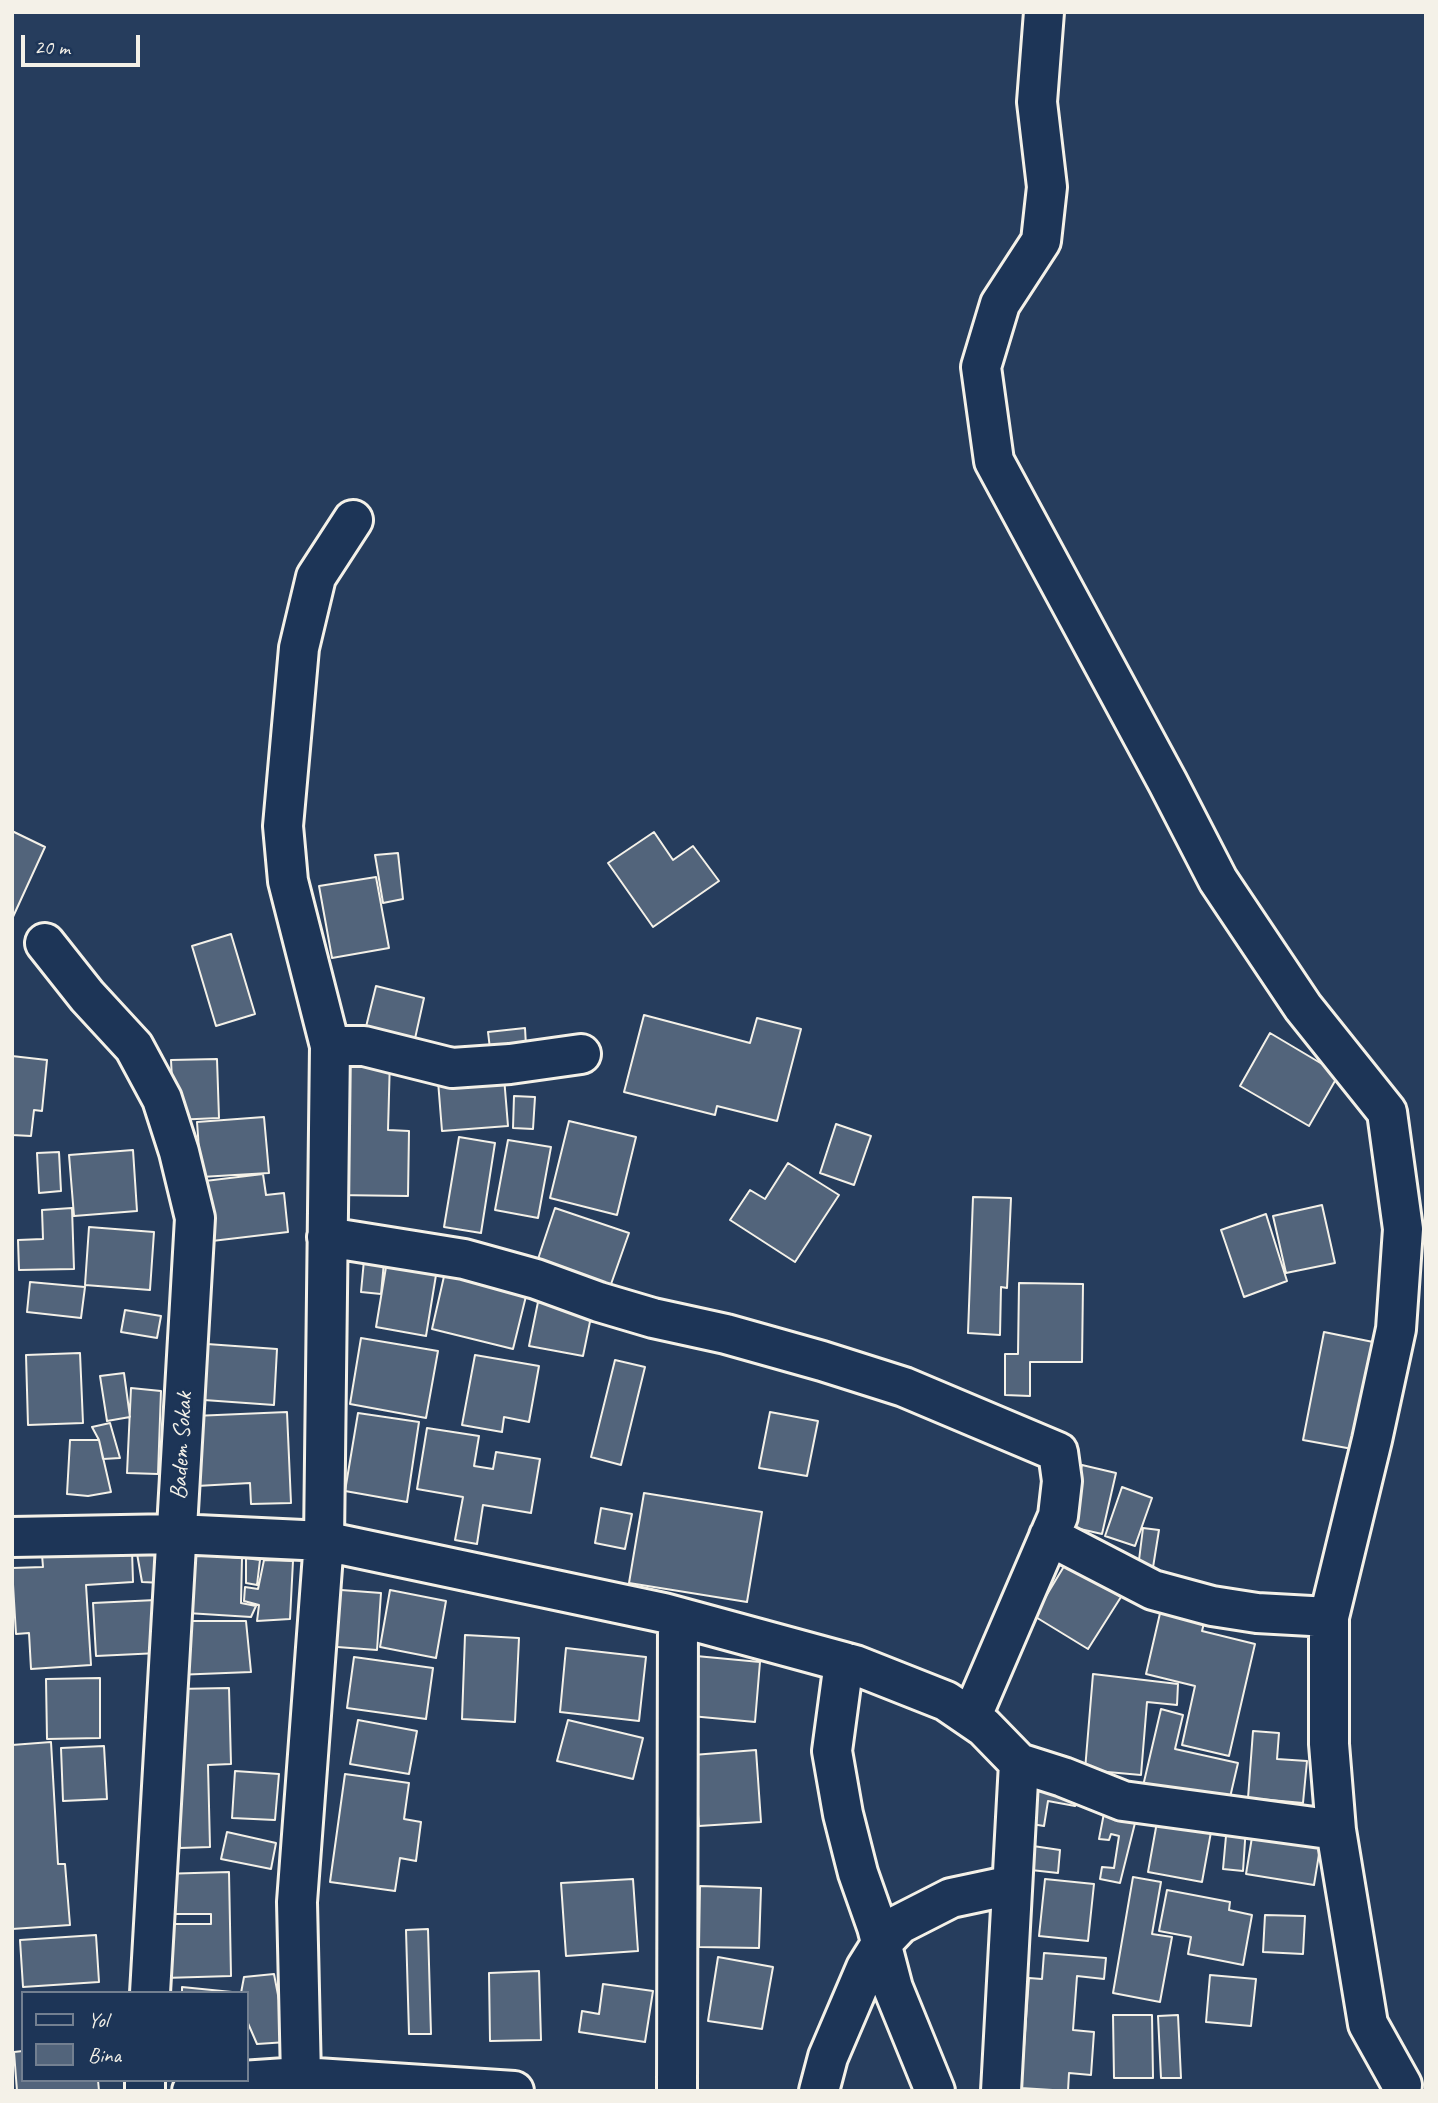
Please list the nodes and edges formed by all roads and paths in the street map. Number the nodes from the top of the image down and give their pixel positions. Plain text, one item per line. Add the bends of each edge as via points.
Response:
1 (1044, 12) edge
2 (353, 520) dead end
3 (45, 943) dead end
4 (330, 1046) junction
5 (581, 1055) dead end
6 (327, 1237) junction
7 (176, 1534) junction
8 (1049, 1536) junction
9 (12, 1537) edge
10 (324, 1541) junction
11 (678, 1617) junction
12 (1329, 1617) junction
13 (844, 1662) junction
14 (971, 1718) junction
15 (1019, 1763) junction
16 (1336, 1830) junction
17 (1012, 1885) junction
18 (881, 1944) junction
19 (150, 1991) edge
20 (301, 2077) junction
21 (248, 2081) edge
22 (1408, 2081) edge
23 (227, 2082) edge
24 (381, 2087) edge
25 (192, 2091) edge
26 (514, 2091) edge
27 (677, 2091) edge
28 (819, 2091) edge
29 (935, 2091) edge
30 (1001, 2091) edge

1 - 12 street via 1037,102 1047,187 1041,241 1000,304 981,367 994,461 1218,880 1303,1007 1387,1112 1403,1229 1396,1329
2 - 4 street via 316,577 299,648 283,826 288,881
3 - 7 street, Badem Sokak via 134,1047 162,1099 195,1218
4 - 5 street via 364,1046 452,1068
4 - 6 street
6 - 8 street via 464,1259 653,1318 726,1334 904,1387 1058,1452 1062,1481 1058,1516
6 - 10 street
7 - 9 street
7 - 10 street
7 - 19 street, Badem Sokak
8 - 12 street via 1153,1590 1212,1606
8 - 14 street
10 - 11 street
10 - 20 street via 297,1902
11 - 13 street
11 - 27 street
12 - 16 street via 1329,1744
13 - 14 street via 946,1701
13 - 18 street via 832,1751 843,1814
14 - 15 street
15 - 16 street via 1123,1801
15 - 17 street
16 - 22 street via 1368,2024
17 - 18 street via 951,1898 900,1924
17 - 30 street
18 - 28 street via 828,2057
18 - 29 street via 893,1989
20 - 21 street
20 - 24 street
23 - 25 street
24 - 26 street

